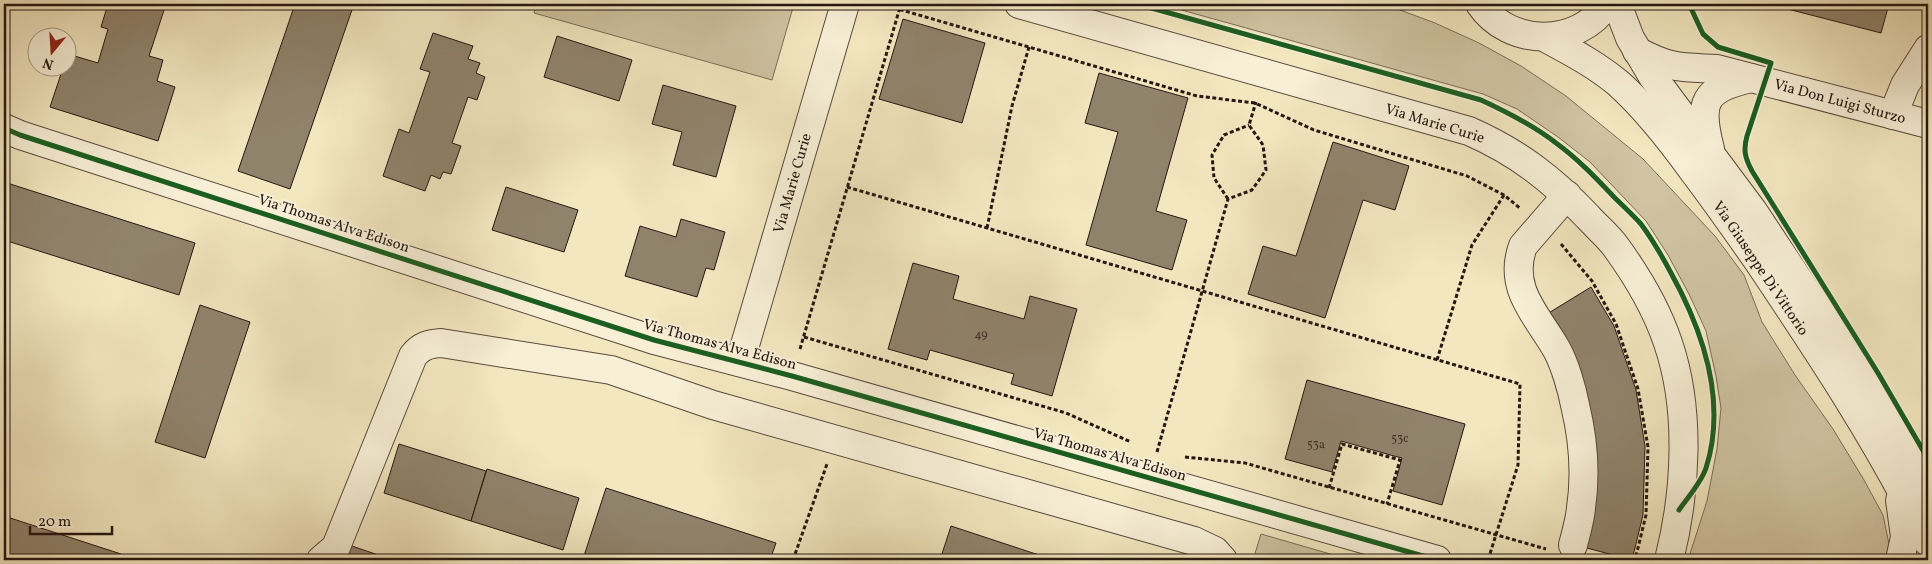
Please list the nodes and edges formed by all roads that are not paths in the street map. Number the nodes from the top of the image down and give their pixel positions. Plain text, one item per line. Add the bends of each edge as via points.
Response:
1 (845, 4) edge
2 (1019, 4) edge
3 (1480, 4) edge
4 (1607, 4) edge
5 (1617, 4) edge
6 (1544, 37) junction
7 (1928, 48) edge
8 (1637, 51) junction
9 (1751, 78) junction
10 (1893, 115) junction
11 (1928, 124) edge
12 (4, 128) edge
13 (1712, 156) junction
14 (1567, 195) junction
15 (740, 362) junction
16 (1898, 481) junction
17 (1928, 490) edge
18 (1928, 542) edge
19 (1561, 548) road end
20 (321, 560) edge
21 (1223, 560) edge
22 (1437, 560) edge
23 (1668, 560) edge
24 (1900, 560) edge

1 - 15 street, Via Marie Curie
2 - 14 street, Via Marie Curie via 1469,131 1506,148
3 - 6 street via 1496,21 1511,30
4 - 6 street via 1592,21 1577,30
5 - 8 street, Via Giuseppe Di Vittorio
6 - 16 street, Via Giuseppe Di Vittorio via 1577,54 1618,83 1672,142 1731,222 1829,367
7 - 10 street via 1904,85
8 - 9 street, Via Don Luigi Sturzo via 1666,65 1717,69
8 - 13 street, Via Giuseppe Di Vittorio
9 - 10 street, Via Don Luigi Sturzo
9 - 13 street via 1720,87 1709,97 1704,121
10 - 11 street, Via Don Luigi Sturzo
12 - 15 street, Via Thomas Alva Edison via 654,340
13 - 17 street, Via Giuseppe Di Vittorio via 1753,211 1847,352
14 - 19 street via 1539,225 1519,256 1519,282 1558,352 1575,404 1584,449 1582,507
14 - 23 street, Via Marie Curie via 1615,245 1635,275 1668,343 1678,383 1683,472
15 - 22 street, Via Thomas Alva Edison
16 - 18 street, Via Giuseppe Di Vittorio
16 - 24 street via 1904,537
20 - 21 street via 336,547 413,356 420,348 441,343 611,370 713,405 1194,542 1215,551

